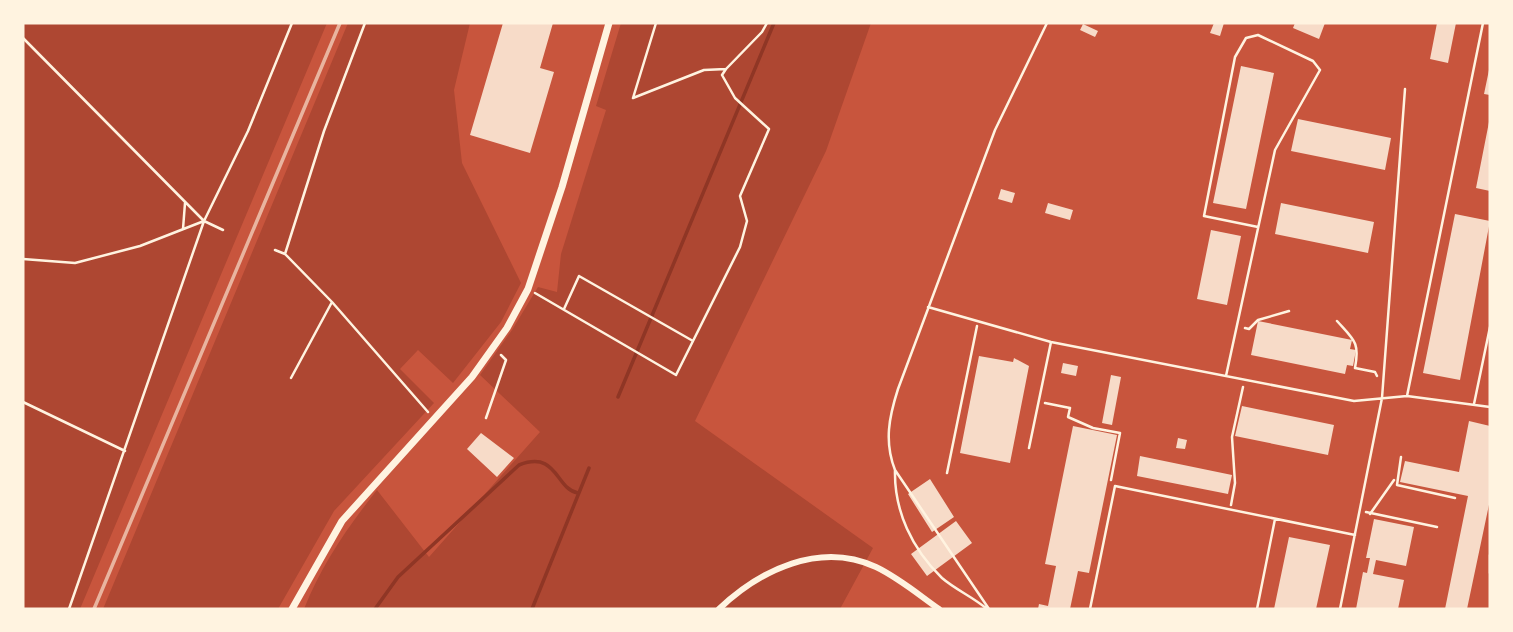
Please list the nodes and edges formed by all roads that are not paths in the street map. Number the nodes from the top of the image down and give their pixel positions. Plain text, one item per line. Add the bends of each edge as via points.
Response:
1 (609, 23) edge
2 (1047, 23) edge
3 (1483, 23) edge
4 (1405, 89) dead end
5 (1258, 227) junction
6 (928, 307) junction
7 (1490, 327) edge
8 (1051, 342) junction
9 (1226, 376) junction
10 (1407, 396) junction
11 (1382, 398) junction
12 (1474, 404) junction
13 (1490, 407) edge
14 (1029, 448) dead end
15 (895, 470) junction
16 (1275, 519) junction
17 (1355, 535) junction
18 (1490, 555) edge
19 (1490, 573) edge
20 (292, 609) edge
21 (719, 609) edge
22 (939, 609) edge
23 (988, 609) edge
24 (1090, 609) edge
25 (1257, 609) edge
26 (1340, 609) edge

1 - 20 main road via 528,289 472,377 342,521
2 - 6 lane via 995,130
3 - 10 lane
4 - 11 lane
5 - 5 lane via 1204,216 1235,57 1246,38 1258,34 1313,61 1320,70 1275,150
5 - 9 lane
6 - 8 lane
6 - 15 lane via 889,421 888,450
7 - 12 lane
8 - 9 lane
8 - 14 lane
9 - 11 lane via 1354,401
10 - 11 lane
10 - 12 lane
11 - 17 lane
12 - 13 lane
15 - 23 lane
15 - 23 lane via 898,510 925,558 943,578
16 - 17 lane
16 - 24 lane via 1115,486
16 - 25 lane
17 - 26 lane
18 - 19 lane
21 - 22 street via 770,572 797,561 829,557 851,558 876,567

